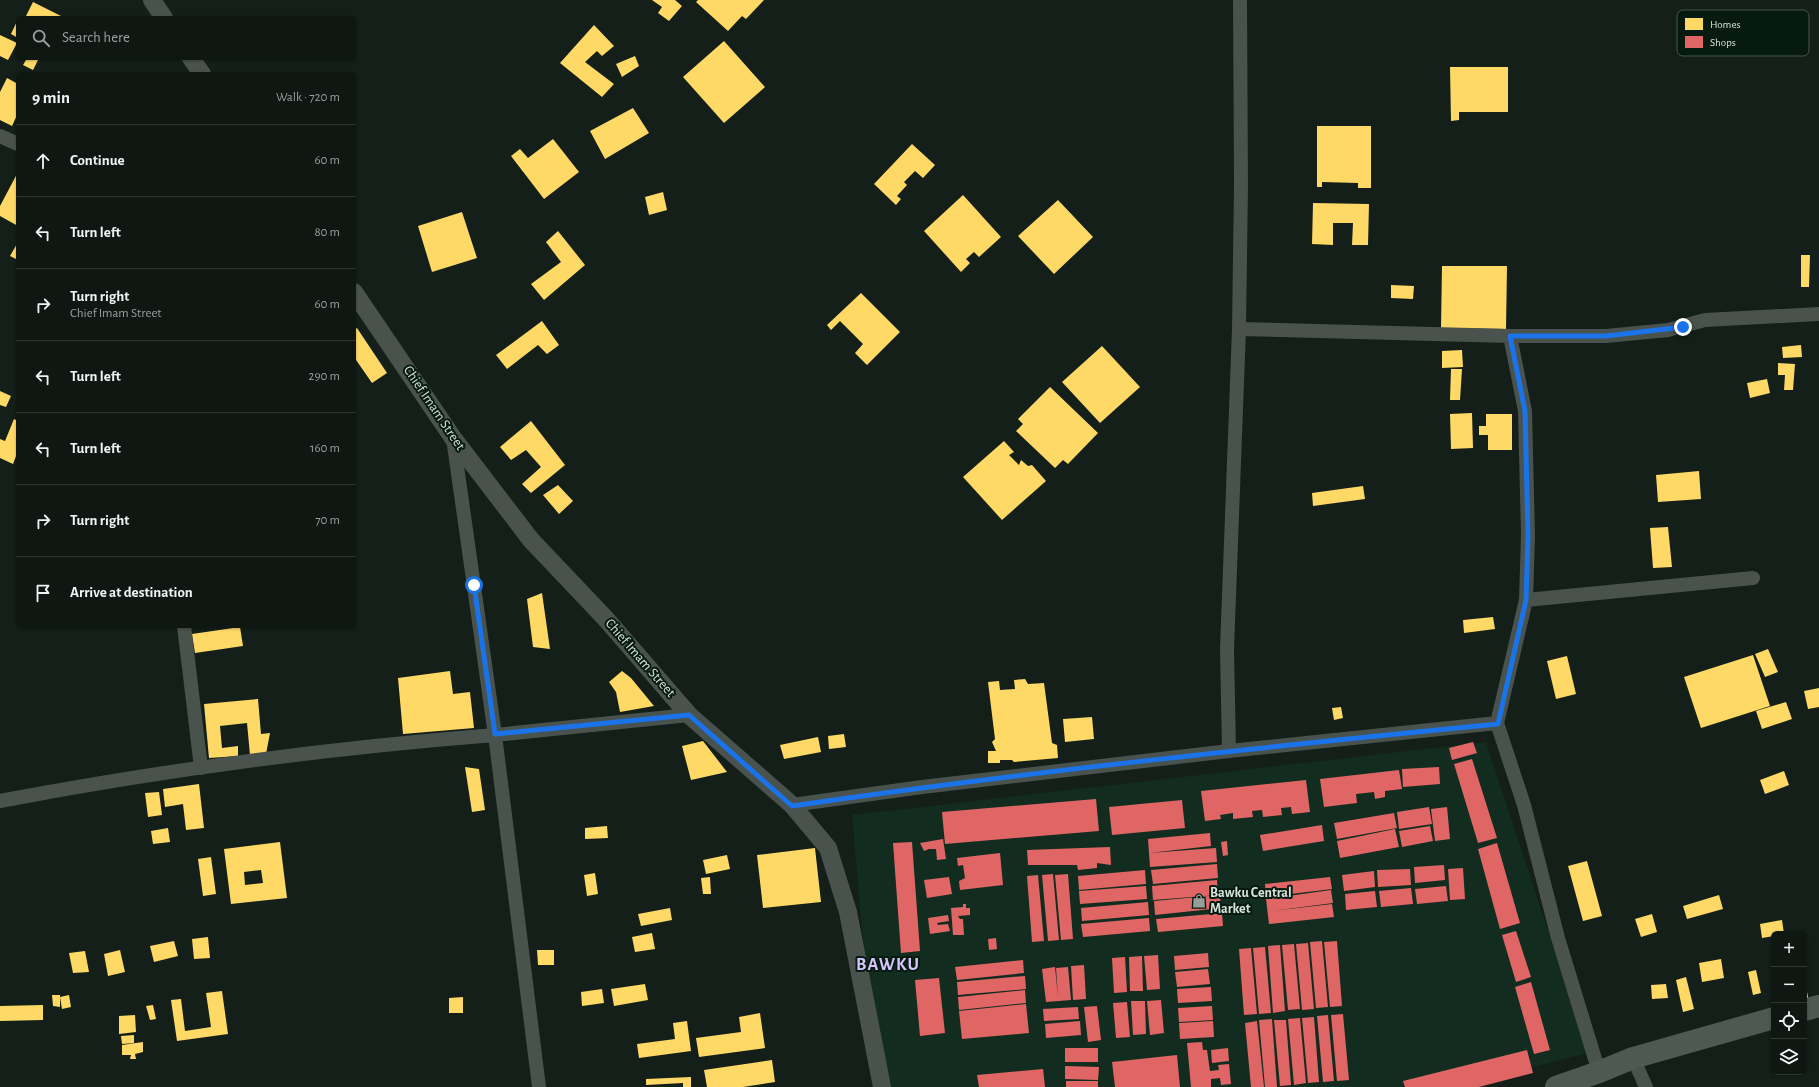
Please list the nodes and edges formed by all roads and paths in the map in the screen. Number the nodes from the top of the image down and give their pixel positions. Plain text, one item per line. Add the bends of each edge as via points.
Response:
1 (152, 0) edge
2 (1240, 0) edge
3 (163, 16) edge
4 (192, 60) edge
5 (201, 72) edge
6 (0, 136) edge
7 (16, 143) edge
8 (356, 295) edge
9 (1819, 314) edge
10 (1239, 329) junction
11 (1510, 336) junction
12 (453, 438) junction
13 (1753, 578) dead end
14 (1526, 600) junction
15 (184, 628) edge
16 (689, 715) junction
17 (1498, 724) junction
18 (495, 734) junction
19 (1229, 751) junction
20 (201, 768) junction
21 (0, 801) edge
22 (792, 806) junction
23 (1819, 1006) edge
24 (1807, 1009) edge
25 (1771, 1019) edge
26 (1633, 1058) junction
27 (1599, 1072) junction
28 (539, 1087) edge
29 (882, 1087) edge
30 (1556, 1087) edge
31 (1646, 1087) edge

1 - 3 street
2 - 10 street
4 - 5 street
6 - 7 street
8 - 12 street, Chief Imam Street
9 - 11 street via 1705,320 1668,330 1606,336
10 - 11 street
10 - 19 street via 1227,649
11 - 14 street via 1525,411 1528,535
12 - 16 street, Chief Imam Street via 531,540 606,619
12 - 18 street
13 - 14 street
14 - 17 street
15 - 20 street
16 - 18 street
16 - 22 street, Chief Imam Street
17 - 19 street
17 - 27 street via 1524,805 1558,938
18 - 20 street via 274,756
18 - 28 street
19 - 22 street via 930,786
20 - 21 street
22 - 29 street, Chief Imam Street via 828,848 848,912
23 - 24 highway
25 - 26 highway
26 - 27 highway
26 - 31 street
27 - 30 highway

